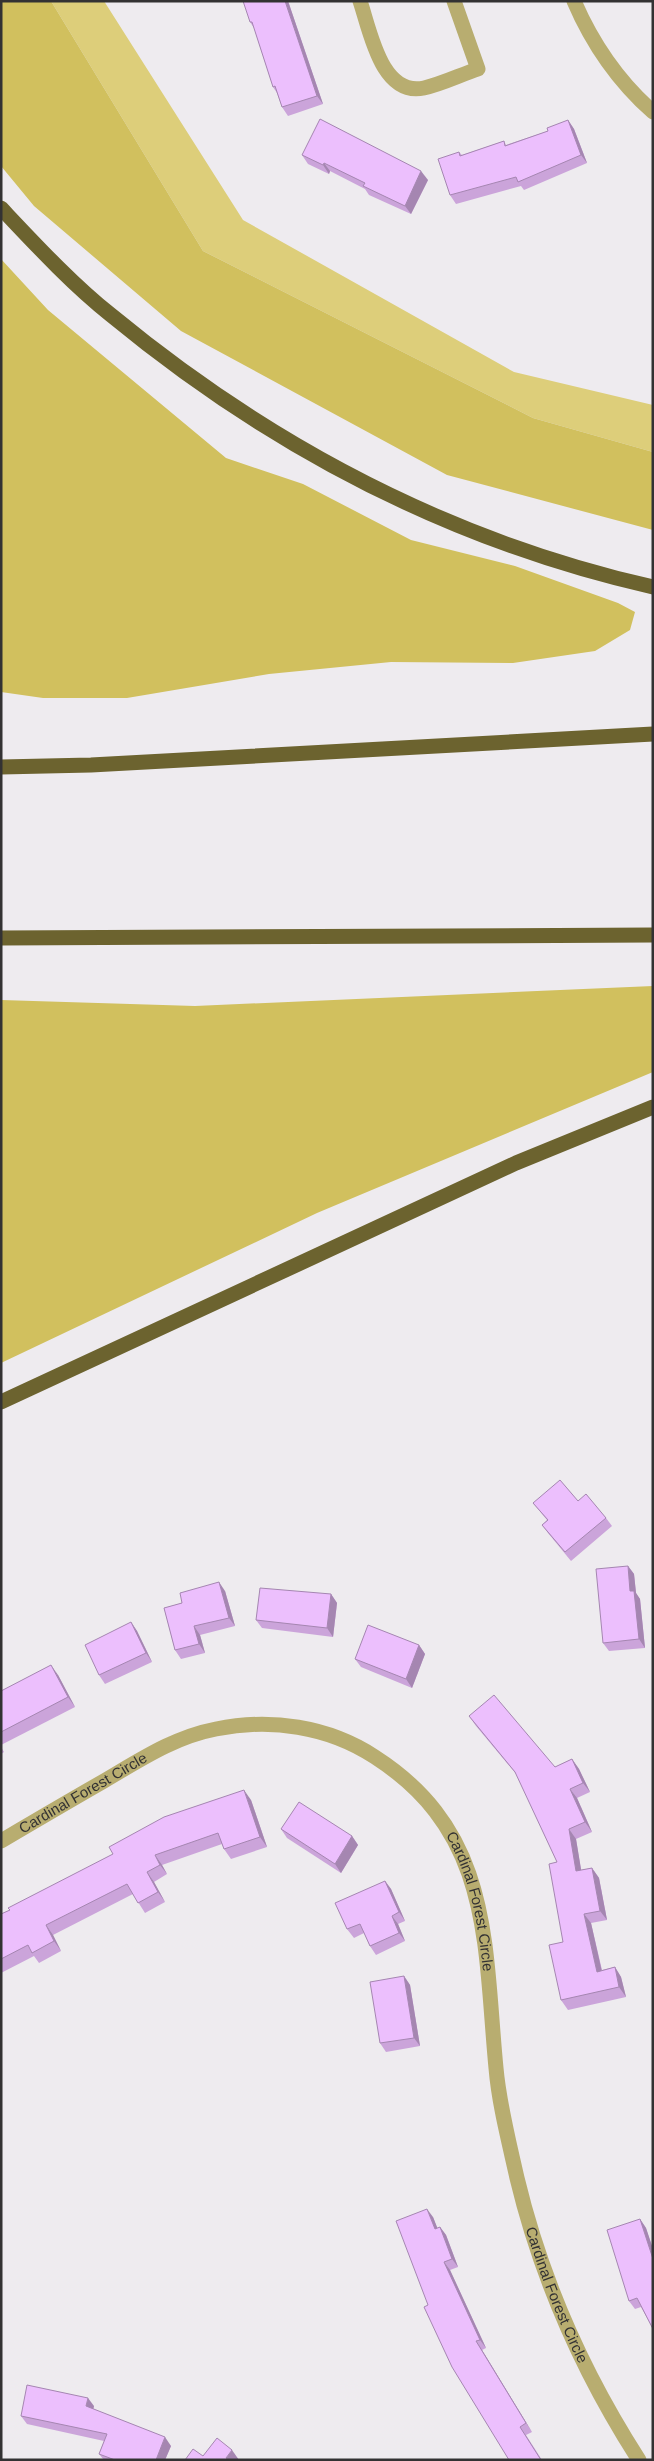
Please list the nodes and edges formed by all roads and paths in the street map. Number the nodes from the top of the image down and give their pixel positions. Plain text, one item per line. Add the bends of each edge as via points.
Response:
1 (360, 1) edge
2 (454, 1) edge
3 (574, 1) edge
4 (653, 112) edge
5 (1, 208) edge
6 (653, 587) edge
7 (653, 734) edge
8 (1, 767) edge
9 (653, 935) edge
10 (1, 938) edge
11 (653, 1107) edge
12 (1, 1402) edge
13 (1, 1841) edge
14 (639, 2460) edge

1 - 2 street via 389,77 404,87 422,88 478,69
3 - 4 street via 609,64
5 - 6 highway via 110,314 202,385 302,450 395,498 508,546 596,574
7 - 8 highway via 91,766
9 - 10 highway
11 - 12 highway via 516,1163
13 - 14 street, Cardinal Forest Circle via 166,1744 214,1729 256,1723 298,1726 334,1736 363,1749 397,1771 431,1804 456,1842 472,1882 486,1942 496,2072 532,2237 555,2300 585,2364 618,2428

